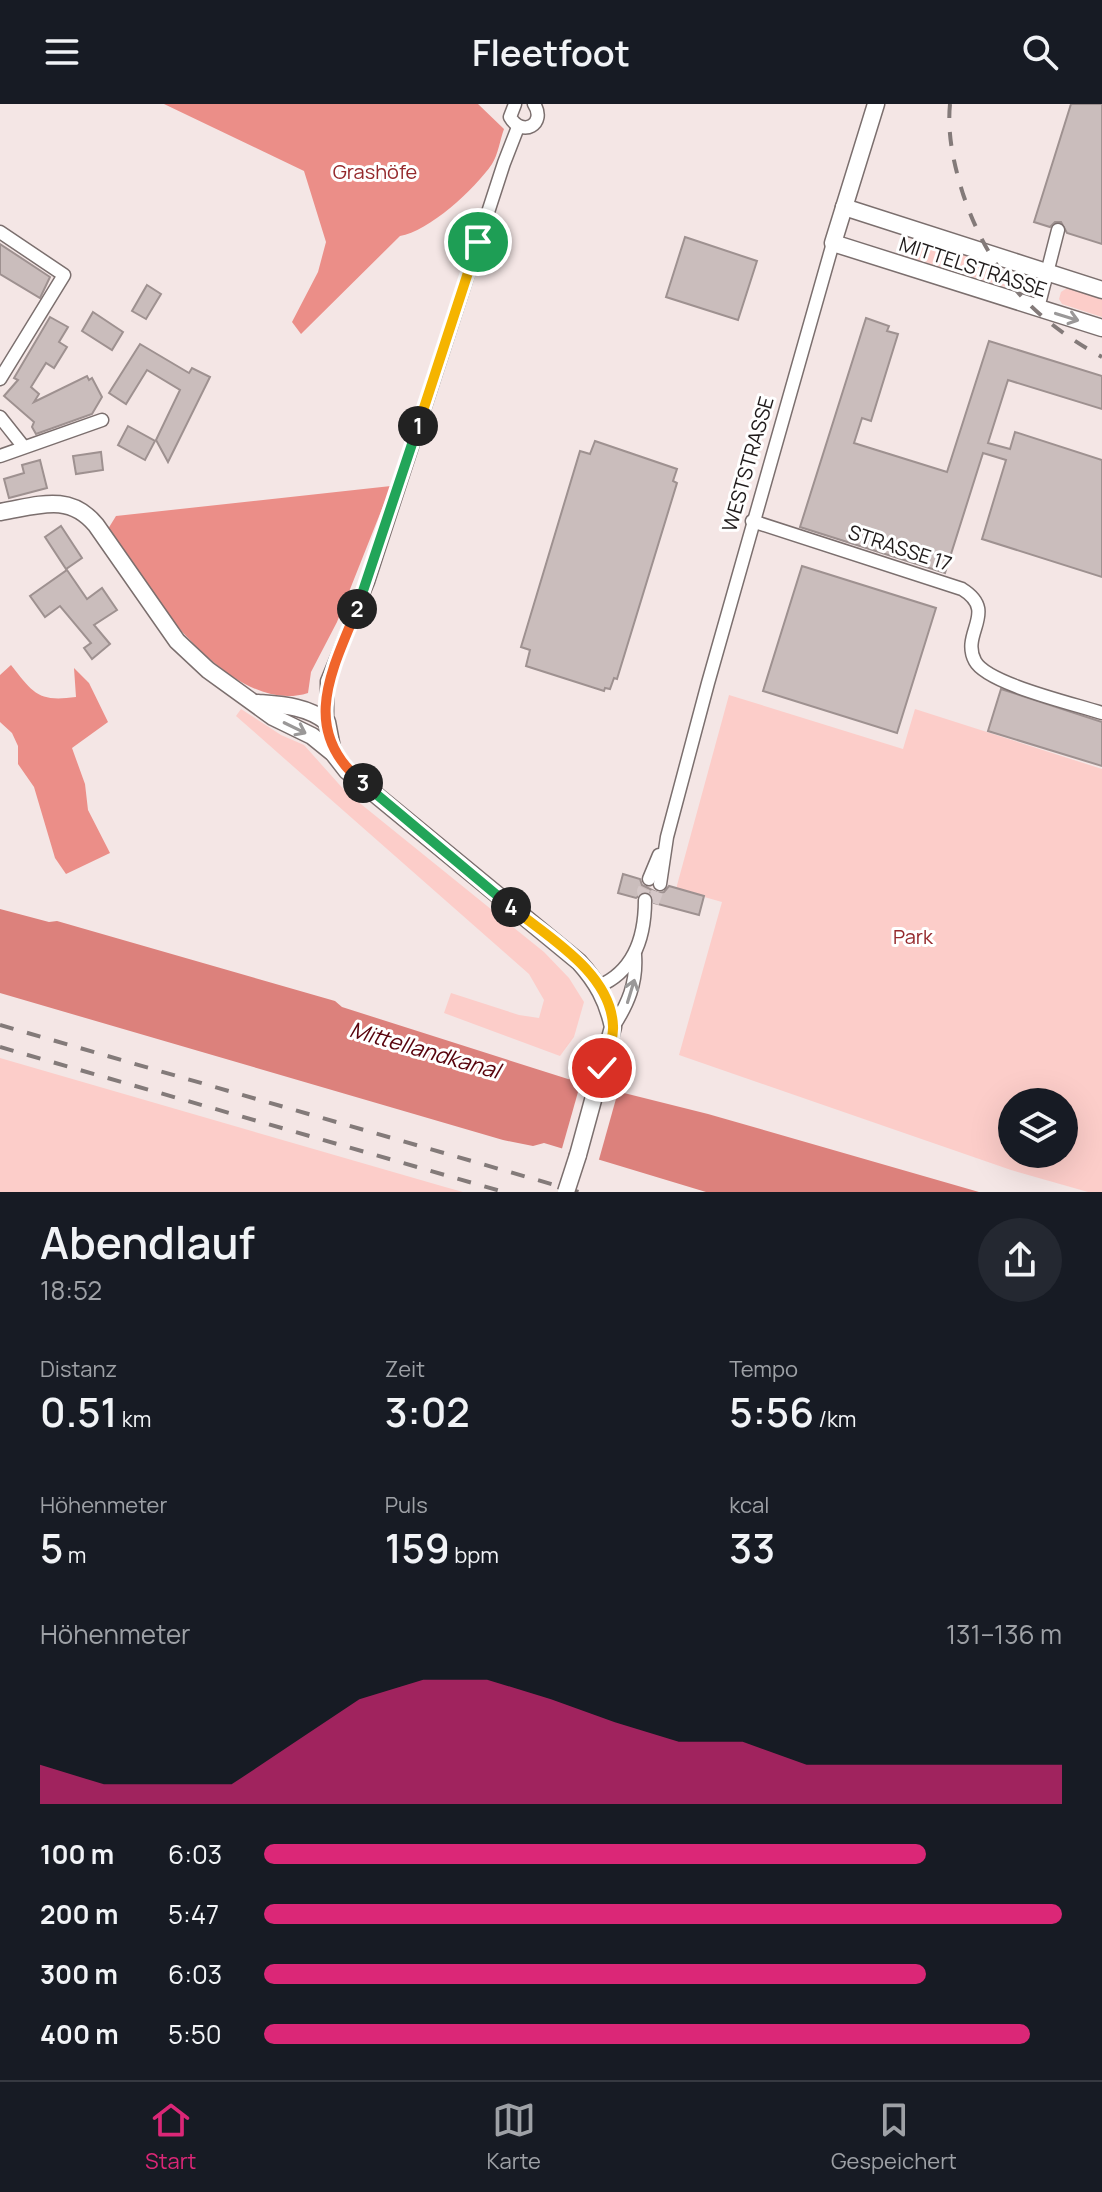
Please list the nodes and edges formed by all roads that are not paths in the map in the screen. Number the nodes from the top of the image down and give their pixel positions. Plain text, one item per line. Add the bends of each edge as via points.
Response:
1 (534, 104) edge
2 (876, 104) edge
3 (508, 106) edge
4 (518, 127) junction
5 (844, 207) junction
6 (1058, 230) dead end
7 (0, 232) edge
8 (833, 243) junction
9 (1049, 274) junction
10 (1102, 290) edge
11 (1038, 308) junction
12 (1102, 328) edge
13 (0, 379) edge
14 (0, 417) edge
15 (102, 420) dead end
16 (23, 446) junction
17 (0, 456) edge
18 (0, 512) edge
19 (752, 521) junction
20 (258, 703) junction
21 (1102, 713) edge
22 (327, 722) junction
23 (333, 753) junction
24 (654, 881) tunnel mouth
25 (649, 902) tunnel mouth
26 (634, 952) junction
27 (599, 986) junction
28 (613, 1027) junction
29 (566, 1192) edge

1 - 4 street via 537,122 527,129
2 - 5 street, WESTSTRASSE
3 - 4 street
4 - 22 street via 368,582 327,681
5 - 8 street, WESTSTRASSE
5 - 9 street, MITTELSTRASSE
6 - 9 street
7 - 13 street via 64,275
8 - 11 street, MITTELSTRASSE
8 - 19 street, WESTSTRASSE
9 - 10 street, MITTELSTRASSE
9 - 11 street
11 -> 12 street, MITTELSTRASSE
14 - 16 street
15 - 16 street
16 - 17 street
18 - 20 street via 51,504 82,509 177,641 208,670
19 - 21 street, STRASSE 17 via 962,589 974,597 980,611 971,645 976,663 992,678
19 - 24 street, WESTSTRASSE
20 - 22 street via 305,709
20 -> 23 street
22 - 23 street
23 - 27 street via 347,771 579,962
25 - 26 street
26 - 27 street via 627,969
28 -> 26 street via 636,974
27 - 28 street
28 - 29 street, bridge

